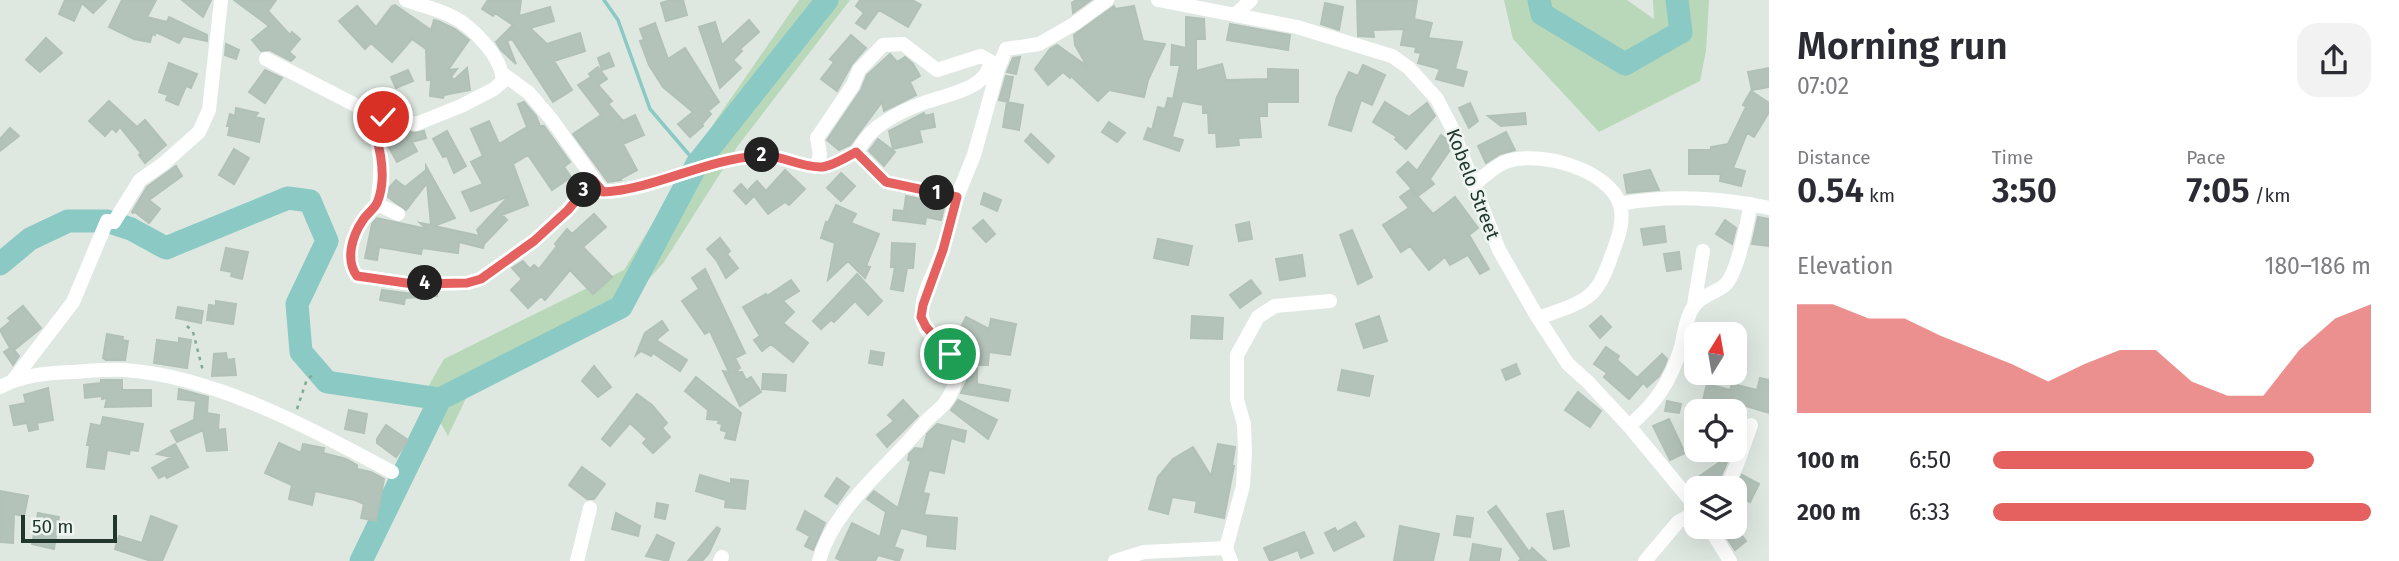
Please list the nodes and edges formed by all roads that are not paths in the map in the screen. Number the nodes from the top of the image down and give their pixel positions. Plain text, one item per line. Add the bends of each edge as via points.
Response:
1 (222, 0) edge
2 (406, 0) edge
3 (1107, 0) edge
4 (1158, 0) edge
5 (1251, 0) edge
6 (1235, 15) junction
7 (266, 60) dead end
8 (503, 74) junction
9 (367, 111) junction
10 (856, 152) junction
11 (817, 166) junction
12 (593, 180) junction
13 (1473, 185) junction
14 (957, 197) junction
15 (1620, 204) junction
16 (1751, 204) junction
17 (377, 205) junction
18 (1769, 208) edge
19 (398, 214) dead end
20 (1703, 251) dead end
21 (1330, 301) dead end
22 (1694, 305) junction
23 (1538, 318) junction
24 (14, 379) junction
25 (0, 387) edge
26 (1751, 425) dead end
27 (1629, 426) junction
28 (392, 472) dead end
29 (1731, 476) edge
30 (1684, 495) edge
31 (590, 508) dead end
32 (1684, 518) edge
33 (1716, 539) edge
34 (1228, 555) edge
35 (822, 560) edge
36 (577, 561) edge
37 (1115, 561) edge
38 (1645, 561) edge
39 (1730, 561) edge

1 - 24 street via 209,110 199,132 140,180 114,222 107,221 73,302
2 - 8 street via 466,25 492,53
3 - 14 street via 1039,44 1006,49
4 - 6 street, Kobelo Street
5 - 6 street
6 - 13 street, Kobelo Street via 1297,27 1402,63 1437,99
7 - 9 street
8 - 9 street via 494,89 425,122 416,124
8 - 12 street via 542,108
9 - 17 street via 382,165
10 - 11 street
10 - 11 street via 884,121 982,79 990,61 981,56 937,70 903,44 883,46 859,70 817,138
10 - 14 street via 886,182
11 - 12 street via 772,155 716,163 625,191 603,192
12 - 17 street via 534,241 481,279 467,283 413,284 357,276 349,258 351,250 361,222
13 - 15 street via 1506,162 1542,160 1592,174
13 - 23 street, Kobelo Street via 1499,250
14 - 35 street via 921,317 955,360 957,374 951,394 937,414 865,485 840,518
15 - 16 street via 1662,199
15 - 23 street via 1617,241 1602,279 1577,303
16 - 18 street
16 - 22 street via 1726,285
17 - 19 street
20 - 22 street
21 - 34 street via 1275,306 1258,317 1237,355 1237,400 1245,453
22 - 27 street via 1663,391
23 - 27 street, Kobelo Street via 1568,365
24 - 25 street
24 - 28 street via 125,370 204,385 350,448
26 - 29 street
27 - 30 street, Kobelo Street
31 - 36 street
32 - 38 street
33 - 39 street
34 - 37 street via 1144,552

